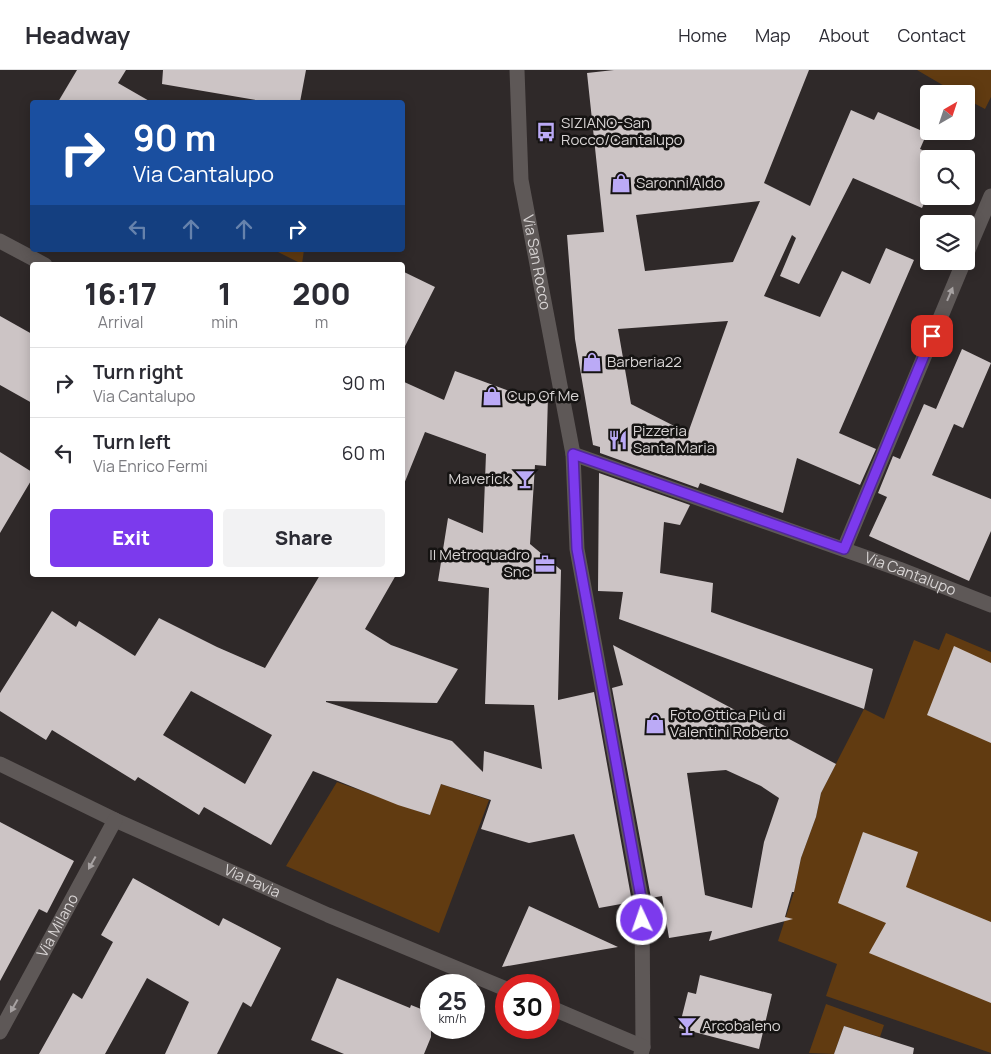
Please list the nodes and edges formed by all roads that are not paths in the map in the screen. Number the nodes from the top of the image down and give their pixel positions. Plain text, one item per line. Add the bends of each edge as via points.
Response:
1 (517, 70) edge
2 (991, 196) edge
3 (975, 234) edge
4 (0, 241) edge
5 (39, 262) edge
6 (960, 270) edge
7 (573, 454) junction
8 (844, 549) junction
9 (991, 605) edge
10 (0, 764) edge
11 (116, 820) junction
12 (495, 985) edge
13 (560, 1012) edge
14 (0, 1032) edge
15 (642, 1050) edge

1 - 7 street, Via San Rocco via 521,180
2 - 3 street
4 - 5 street
8 -> 6 street
7 - 8 street, Via Cantalupo
7 - 15 street, Via San Rocco via 577,549 642,903
8 - 9 street, Via Cantalupo
10 - 11 street, Via Pavia
11 - 12 street, Via Pavia
11 -> 14 street, Via Milano
13 - 15 street

